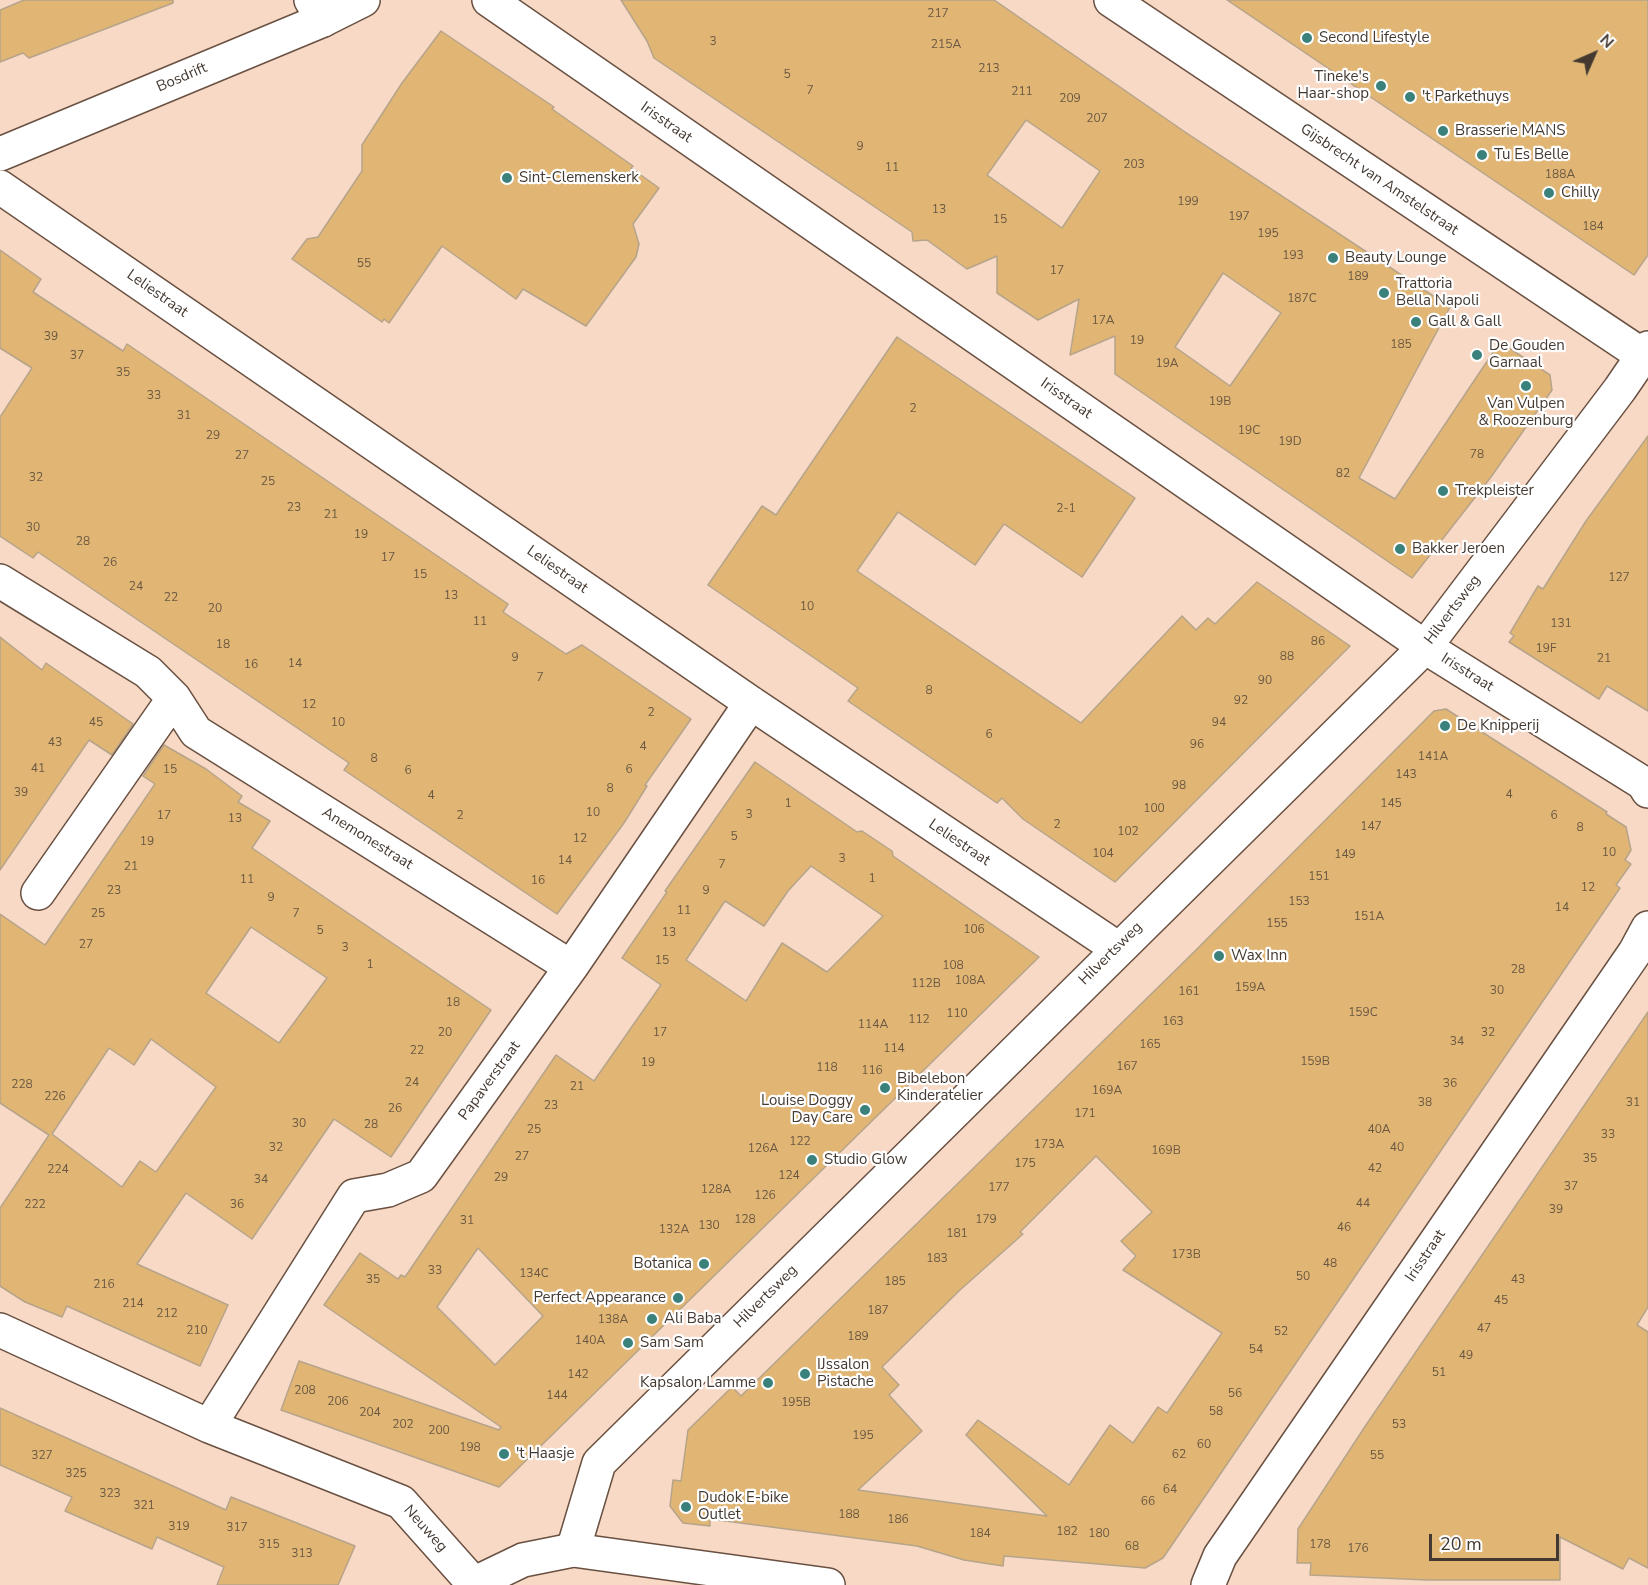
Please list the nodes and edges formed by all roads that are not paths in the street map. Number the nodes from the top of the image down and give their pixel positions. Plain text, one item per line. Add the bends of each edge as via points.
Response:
1 (363, 0) edge
2 (489, 0) edge
3 (1111, 0) edge
4 (317, 10) edge
5 (0, 154) edge
6 (0, 187) edge
7 (1646, 354) edge
8 (0, 581) edge
9 (1425, 647) junction
10 (174, 698) junction
11 (751, 703) junction
12 (1648, 791) edge
13 (38, 893) dead end
14 (1648, 928) edge
15 (1117, 948) junction
16 (571, 967) junction
17 (0, 1330) edge
18 (209, 1426) junction
19 (573, 1550) junction
20 (726, 1578) edge
21 (472, 1584) edge
22 (828, 1585) edge
23 (1208, 1585) edge

1 - 4 street, Bosdrift
2 - 9 street, Irisstraat
3 - 7 street, Gijsbrecht van Amstelstraat
4 - 5 street, Bosdrift
6 - 11 street, Leliestraat
7 - 9 street, Hilvertsweg
8 - 10 street, Anemonestraat via 148,672
9 - 12 street, Irisstraat via 1643,783
9 - 15 street, Hilvertsweg
10 - 13 street
10 - 16 street, Anemonestraat via 196,732
11 - 15 street, Leliestraat
11 - 16 street, Papaverstraat
14 - 23 street, Irisstraat via 1629,962 1220,1556
15 - 19 street, Hilvertsweg via 599,1463
16 - 18 street, Papaverstraat via 422,1176 388,1190 354,1196
17 - 18 street, Neuweg
18 - 21 street, Neuweg via 401,1502
19 - 20 street, Neuweg
19 - 21 street, Neuweg via 523,1560
20 - 22 street, Neuweg

